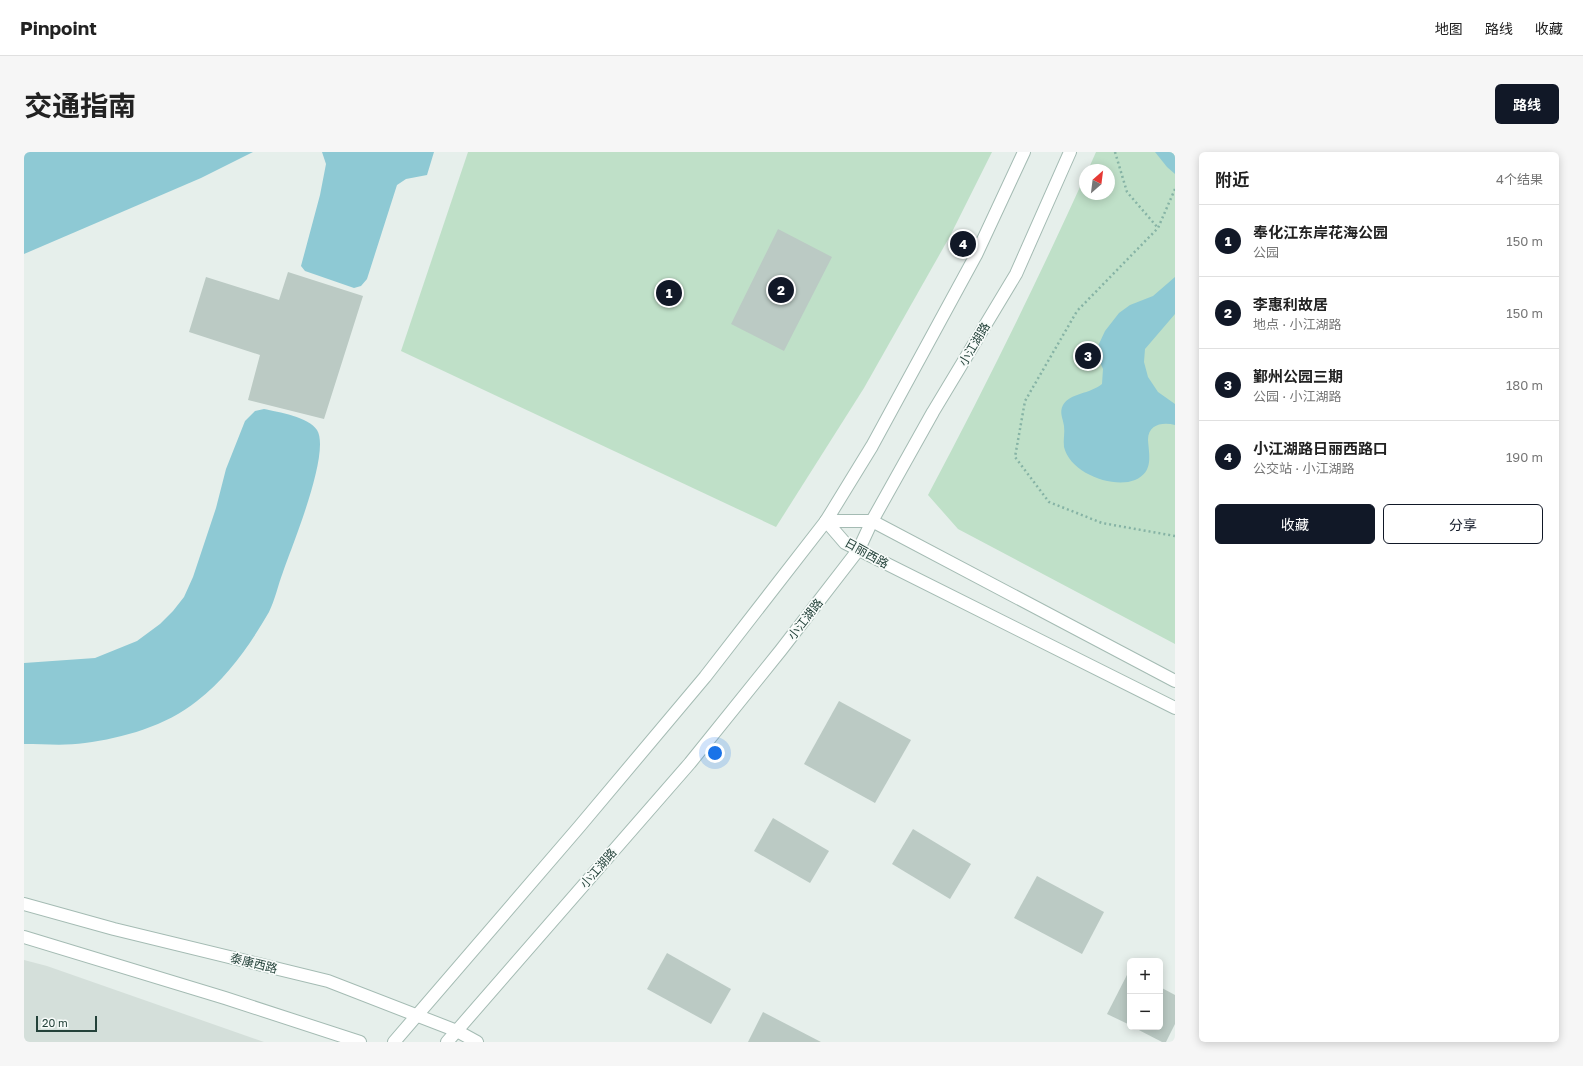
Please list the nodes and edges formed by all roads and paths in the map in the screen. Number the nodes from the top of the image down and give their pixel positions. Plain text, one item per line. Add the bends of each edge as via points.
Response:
1 (1024, 152) edge
2 (1070, 152) edge
3 (1115, 152) edge
4 (1175, 189) edge
5 (1158, 228) junction
6 (826, 521) junction
7 (872, 521) junction
8 (1175, 536) edge
9 (859, 549) junction
10 (1175, 681) edge
11 (1175, 708) edge
12 (24, 904) edge
13 (24, 937) edge
14 (418, 1015) junction
15 (458, 1031) junction
16 (360, 1042) edge
17 (394, 1042) edge
18 (447, 1042) edge
19 (477, 1042) edge

1 - 6 main road via 976,255 872,446
2 - 7 main road, 小江湖路 via 1016,274 933,412
3 - 5 path via 1127,192
4 - 5 path
5 - 8 path via 1077,311 1025,401 1015,457 1049,502 1102,523
6 - 7 main road, 日丽西路
6 - 9 main road, 日丽西路 via 846,544
6 - 14 main road via 705,677
7 - 9 main road, 小江湖路
7 - 10 main road, 日丽西路
9 - 11 main road, 日丽西路
9 - 15 main road, 小江湖路 via 690,763
12 - 14 main road, 泰康西路 via 114,929 328,981
13 - 16 main road
14 - 15 main road, 泰康西路
14 - 17 main road
15 - 18 main road, 小江湖路
15 - 19 main road, 泰康西路

